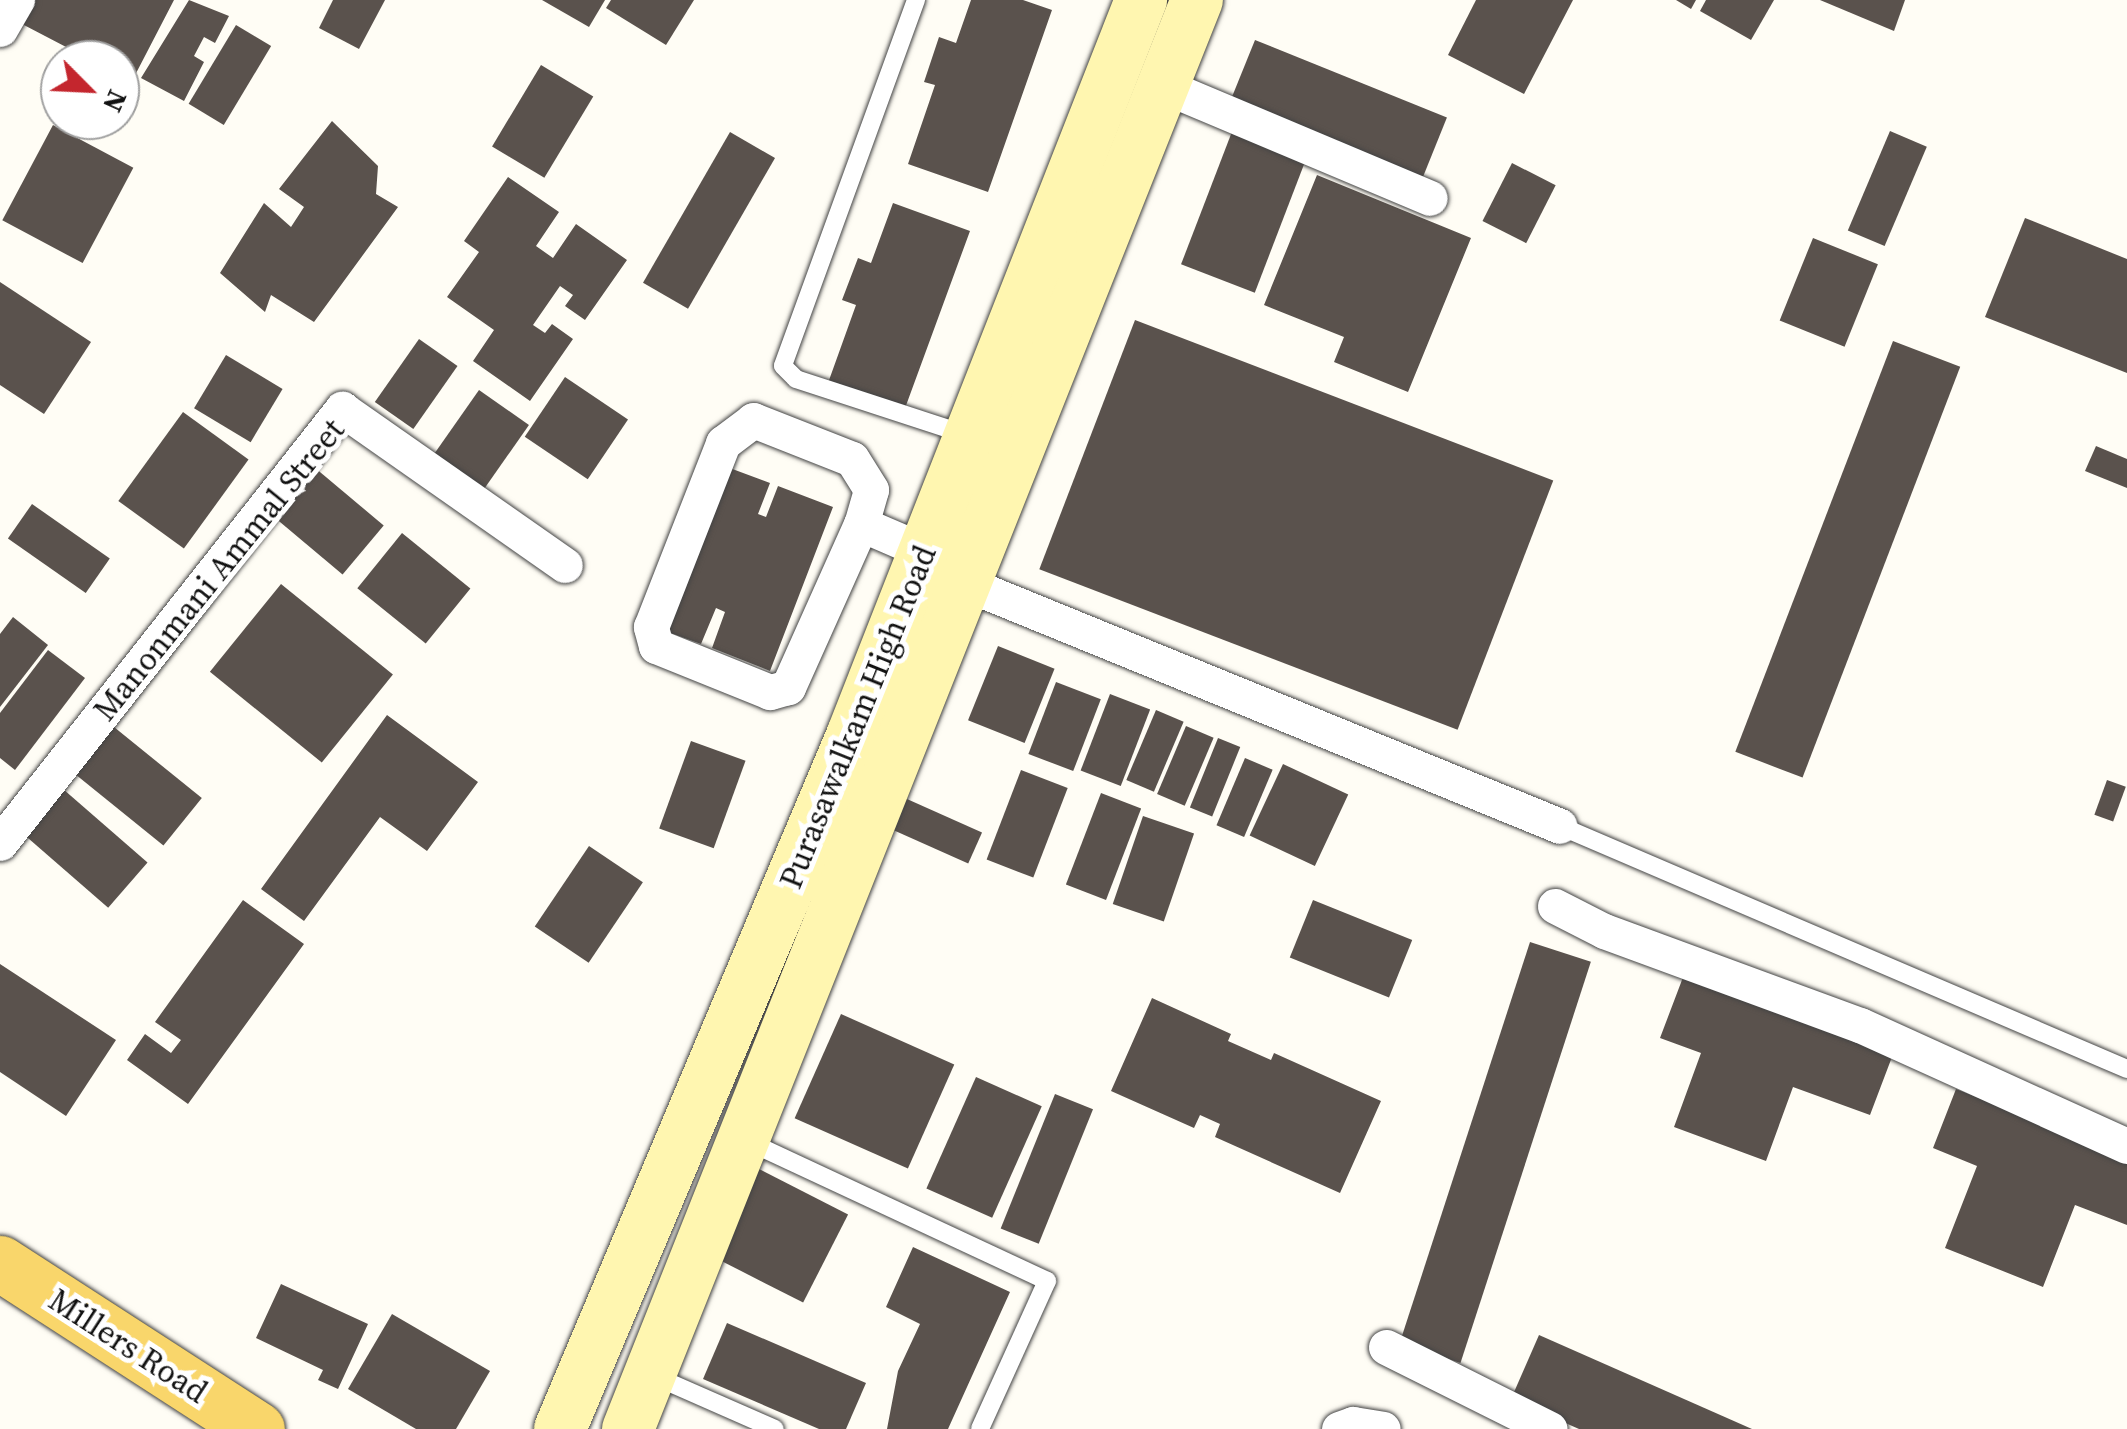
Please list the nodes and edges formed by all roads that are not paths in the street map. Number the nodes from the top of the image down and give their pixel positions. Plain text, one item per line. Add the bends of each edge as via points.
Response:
1 (17, 0) edge
2 (916, 0) edge
3 (1197, 0) edge
4 (1136, 2) edge
5 (0, 28) edge
6 (1166, 86) junction
7 (1430, 198) dead end
8 (972, 436) junction
9 (861, 524) junction
10 (926, 552) junction
11 (565, 565) dead end
12 (966, 584) junction
13 (1560, 826) joint
14 (0, 844) edge
15 (1555, 906) dead end
16 (2127, 1069) edge
17 (746, 1141) junction
18 (2127, 1146) edge
19 (0, 1262) edge
20 (1386, 1347) dead end
21 (652, 1375) junction
22 (256, 1429) edge
23 (560, 1429) edge
24 (628, 1429) edge
25 (776, 1429) edge
26 (980, 1429) edge
27 (1339, 1429) edge
28 (1383, 1429) edge
29 (1550, 1429) edge

1 - 5 street
2 - 8 lane via 784,366 796,379
3 - 6 main road, Purasawalkam High Road
4 - 8 main road, Purasawalkam High Road
6 - 7 street
6 - 12 main road, Purasawalkam High Road
8 - 10 main road, Purasawalkam High Road
9 - 9 street via 788,687 770,692 656,646 651,628 722,443 739,428 753,420 852,459 871,490
9 - 10 street
10 - 23 main road, Purasawalkam High Road
11 - 14 street, Manonmani Ammal Street via 342,410
12 - 13 street
12 - 17 main road, Purasawalkam High Road
13 - 16 lane
15 - 18 street via 1604,932 1860,1026
17 - 21 main road, Purasawalkam High Road
17 - 26 lane via 1047,1282
19 - 22 main road, Millers Road
20 - 29 street
21 - 24 main road, Purasawalkam High Road
21 - 25 lane
27 - 28 street

